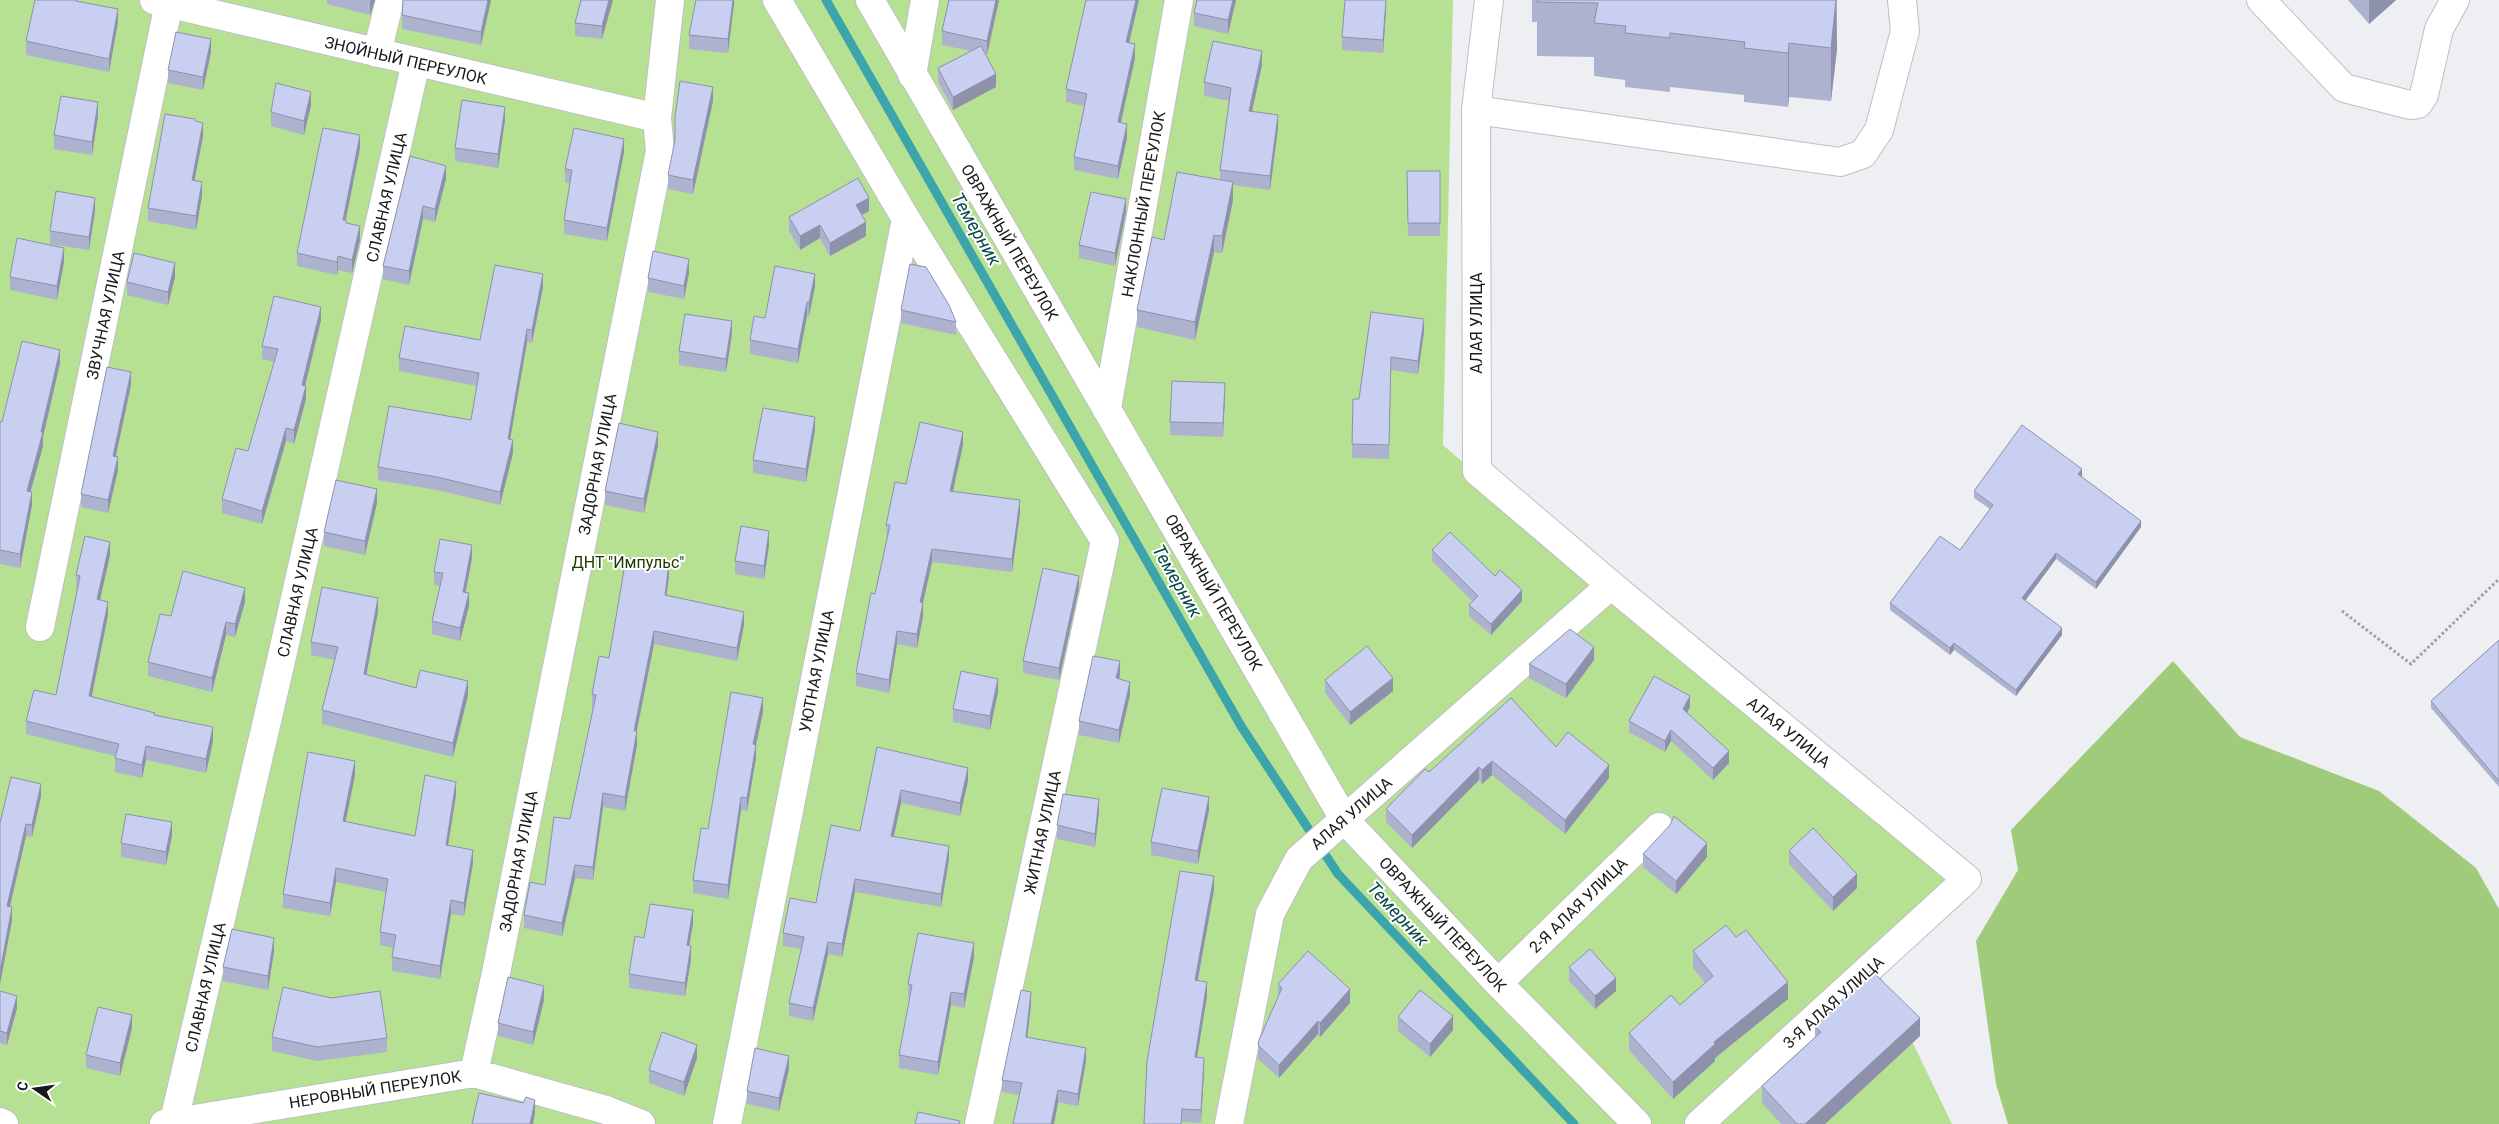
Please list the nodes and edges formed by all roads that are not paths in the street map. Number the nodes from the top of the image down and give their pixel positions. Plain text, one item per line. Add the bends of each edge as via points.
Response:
1 (390, 0) edge
2 (670, 0) edge
3 (777, 0) edge
4 (870, 0) edge
5 (925, 0) edge
6 (1180, 0) edge
7 (1488, 0) edge
8 (1902, 0) edge
9 (2261, 0) edge
10 (2455, 0) edge
11 (162, 2) edge
12 (377, 53) junction
13 (416, 62) junction
14 (912, 75) junction
15 (1476, 110) junction
16 (657, 118) junction
17 (906, 219) junction
18 (1107, 408) junction
19 (1611, 586) junction
20 (40, 627) dead end
21 (1344, 818) junction
22 (1659, 827) dead end
23 (1967, 879) joint
24 (1498, 983) junction
25 (474, 1073) junction
26 (0, 1122) edge
27 (169, 1122) edge
28 (4, 1124) edge
29 (641, 1124) edge
30 (727, 1124) edge
31 (979, 1124) edge
32 (1229, 1124) edge
33 (1638, 1124) edge
34 (1699, 1124) edge

1 - 12 street
2 - 16 street, ЗАДОРНАЯ УЛИЦА
3 - 17 street
4 - 14 street, ОВРАЖНЫЙ ПЕРЕУЛОК
5 - 14 street
6 - 18 street, НАКЛОННЫЙ ПЕРЕУЛОК
7 - 15 street, АЛАЯ УЛИЦА
8 - 15 street via 1905,31 1880,130 1863,154 1840,162
9 - 10 street via 2344,88 2418,104 2424,95 2439,29
11 - 12 street, ЗНОЙНЫЙ ПЕРЕУЛОК
11 - 20 street, ЗВУЧНАЯ УЛИЦА
12 - 13 street, ЗНОЙНЫЙ ПЕРЕУЛОК
13 - 16 street, ЗНОЙНЫЙ ПЕРЕУЛОК
13 - 27 street, СЛАВНАЯ УЛИЦА via 282,655
14 - 18 street, ОВРАЖНЫЙ ПЕРЕУЛОК
15 - 19 street, АЛАЯ УЛИЦА via 1477,471
16 - 25 street, ЗАДОРНАЯ УЛИЦА via 660,151
17 - 30 street, УЮТНАЯ УЛИЦА
17 - 31 street, ЖИТНАЯ УЛИЦА via 1105,541
18 - 21 street, ОВРАЖНЫЙ ПЕРЕУЛОК
19 - 21 street, АЛАЯ УЛИЦА
19 - 23 street, АЛАЯ УЛИЦА
21 - 24 street, ОВРАЖНЫЙ ПЕРЕУЛОК
21 - 32 street, АЛАЯ УЛИЦА via 1299,859 1270,914
22 - 24 street, 2-Я АЛАЯ УЛИЦА
23 - 34 street, 3-Я АЛАЯ УЛИЦА
24 - 33 street, ОВРАЖНЫЙ ПЕРЕУЛОК
25 - 27 street, НЕРОВНЫЙ ПЕРЕУЛОК
25 - 29 street, НЕРОВНЫЙ ПЕРЕУЛОК via 606,1110
26 - 28 street

